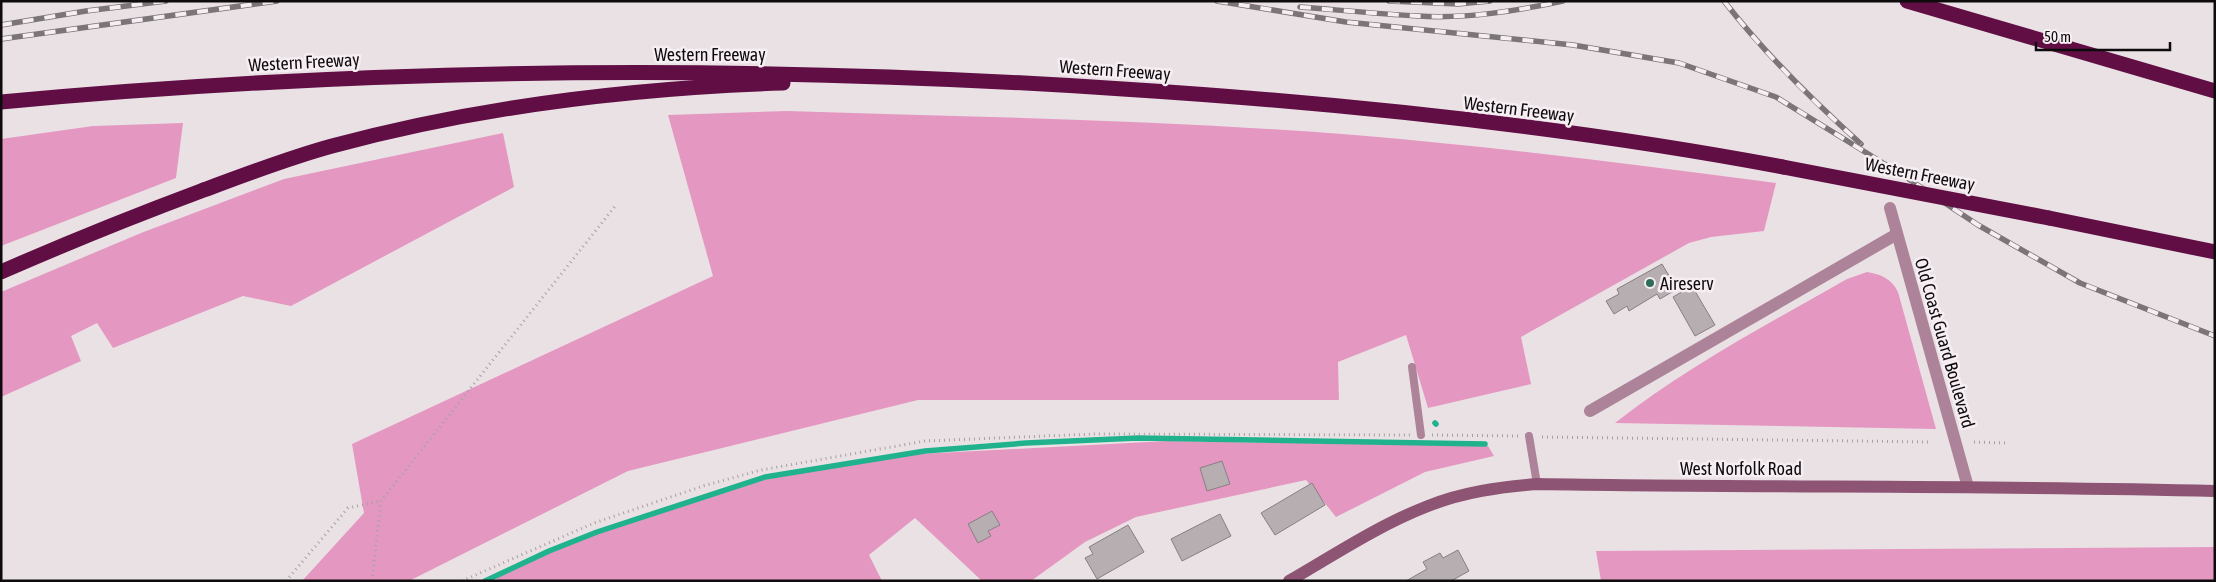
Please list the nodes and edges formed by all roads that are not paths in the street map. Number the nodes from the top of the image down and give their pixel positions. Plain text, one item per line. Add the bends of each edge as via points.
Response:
1 (1907, 1) edge
2 (987, 80) junction
3 (2215, 91) edge
4 (1, 102) edge
5 (1890, 208) dead end
6 (1897, 234) junction
7 (2215, 252) edge
8 (1, 272) edge
9 (1412, 368) dead end
10 (1590, 410) dead end
11 (1421, 435) road end
12 (1529, 436) road end
13 (1537, 484) junction
14 (1968, 487) junction
15 (2215, 491) edge
16 (1288, 581) edge

1 - 3 highway
2 - 4 highway, Western Freeway via 794,74 501,73 257,83
2 - 7 highway, Western Freeway, bridge via 1370,109 1560,132 1726,156
2 - 8 highway via 758,84 568,99 408,126 330,146 250,173 123,220
5 - 6 street, Old Coast Guard Boulevard
6 - 10 street
6 - 14 street, Old Coast Guard Boulevard
9 - 11 lane
12 - 13 lane
13 - 14 street, West Norfolk Road
13 - 16 street, West Norfolk Road via 1473,492 1428,506 1394,521
14 - 15 street, West Norfolk Road

